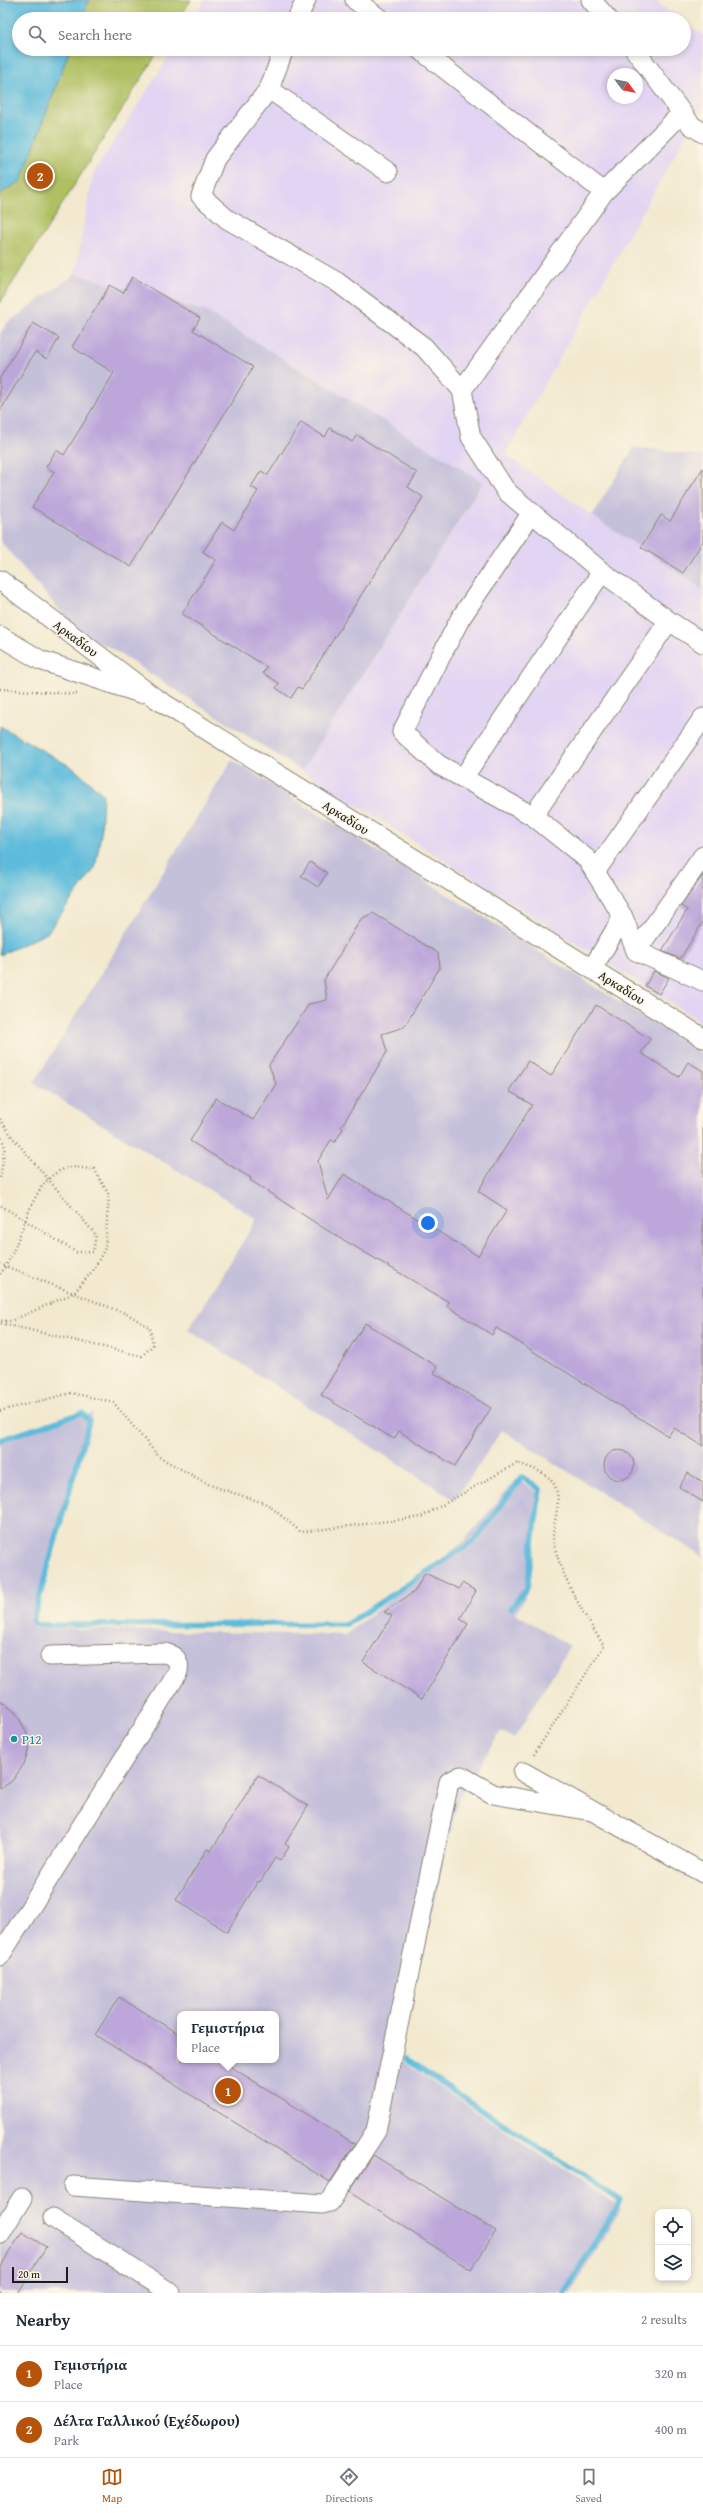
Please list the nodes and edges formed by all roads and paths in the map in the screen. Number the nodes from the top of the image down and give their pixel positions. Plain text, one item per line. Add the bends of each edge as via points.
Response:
1 (306, 0) edge
2 (355, 0) edge
3 (591, 0) edge
4 (300, 12) edge
5 (371, 12) edge
6 (602, 12) edge
7 (281, 56) edge
8 (428, 56) edge
9 (639, 56) edge
10 (269, 90) junction
11 (692, 124) edge
12 (388, 172) dead end
13 (604, 192) junction
14 (462, 390) junction
15 (531, 514) junction
16 (602, 572) junction
17 (0, 580) edge
18 (669, 621) junction
19 (0, 636) edge
20 (703, 643) edge
21 (155, 698) junction
22 (703, 718) edge
23 (463, 778) junction
24 (533, 816) junction
25 (703, 856) edge
26 (595, 872) junction
27 (624, 917) junction
28 (636, 951) junction
29 (592, 969) junction
30 (703, 981) edge
31 (703, 1038) edge
32 (0, 1119) edge
33 (0, 1134) edge
34 (47, 1178) junction
35 (0, 1180) edge
36 (0, 1205) edge
37 (25, 1221) junction
38 (0, 1264) edge
39 (7, 1266) junction
40 (0, 1274) edge
41 (74, 1293) junction
42 (0, 1322) edge
43 (0, 1411) edge
44 (50, 1656) dead end
45 (523, 1772) joint
46 (592, 1811) junction
47 (703, 1873) edge
48 (0, 1956) edge
49 (73, 2186) dead end
50 (22, 2198) dead end
51 (53, 2218) dead end
52 (0, 2234) edge
53 (171, 2293) edge

1 - 4 street
2 - 5 street
3 - 6 street
7 - 10 street
8 - 13 street
9 - 11 street
10 - 12 street
10 - 14 street via 215,159 201,196 227,219 337,282 424,347
11 - 13 street
13 - 14 street
14 - 15 street via 471,437 506,492
15 - 16 street
15 - 23 street via 460,619 402,732 439,765
16 - 18 street
16 - 23 street
17 - 21 street, Αρκαδίου
18 - 20 street
18 - 24 street
19 - 21 street via 40,660
21 - 29 street, Αρκαδίου
22 - 26 street
23 - 24 street
24 - 26 street via 587,859
25 - 28 street
26 - 27 street
27 - 28 street
27 - 29 street
28 - 30 street
29 - 31 street, Αρκαδίου
32 - 34 path
33 - 35 path via 5,1147
34 - 37 path
34 - 37 path via 96,1235 93,1252 76,1252
34 - 41 path via 67,1168 94,1169 109,1195 105,1248 94,1269
36 - 37 path
37 - 39 path
38 - 39 path
39 - 40 path
39 - 41 path
41 - 42 path via 11,1321
41 - 42 path via 129,1315 150,1328 153,1345 142,1356
43 - 45 path via 71,1393 113,1402 159,1457 210,1485 267,1504 301,1532 421,1517 517,1463 542,1471 556,1489 554,1543 577,1602 604,1646
44 - 48 street via 165,1653 172,1654 180,1667
45 - 46 street
46 - 47 street
46 - 49 street via 493,1794 460,1776 449,1782 376,2131 330,2202 322,2204
50 - 52 street
51 - 53 street

